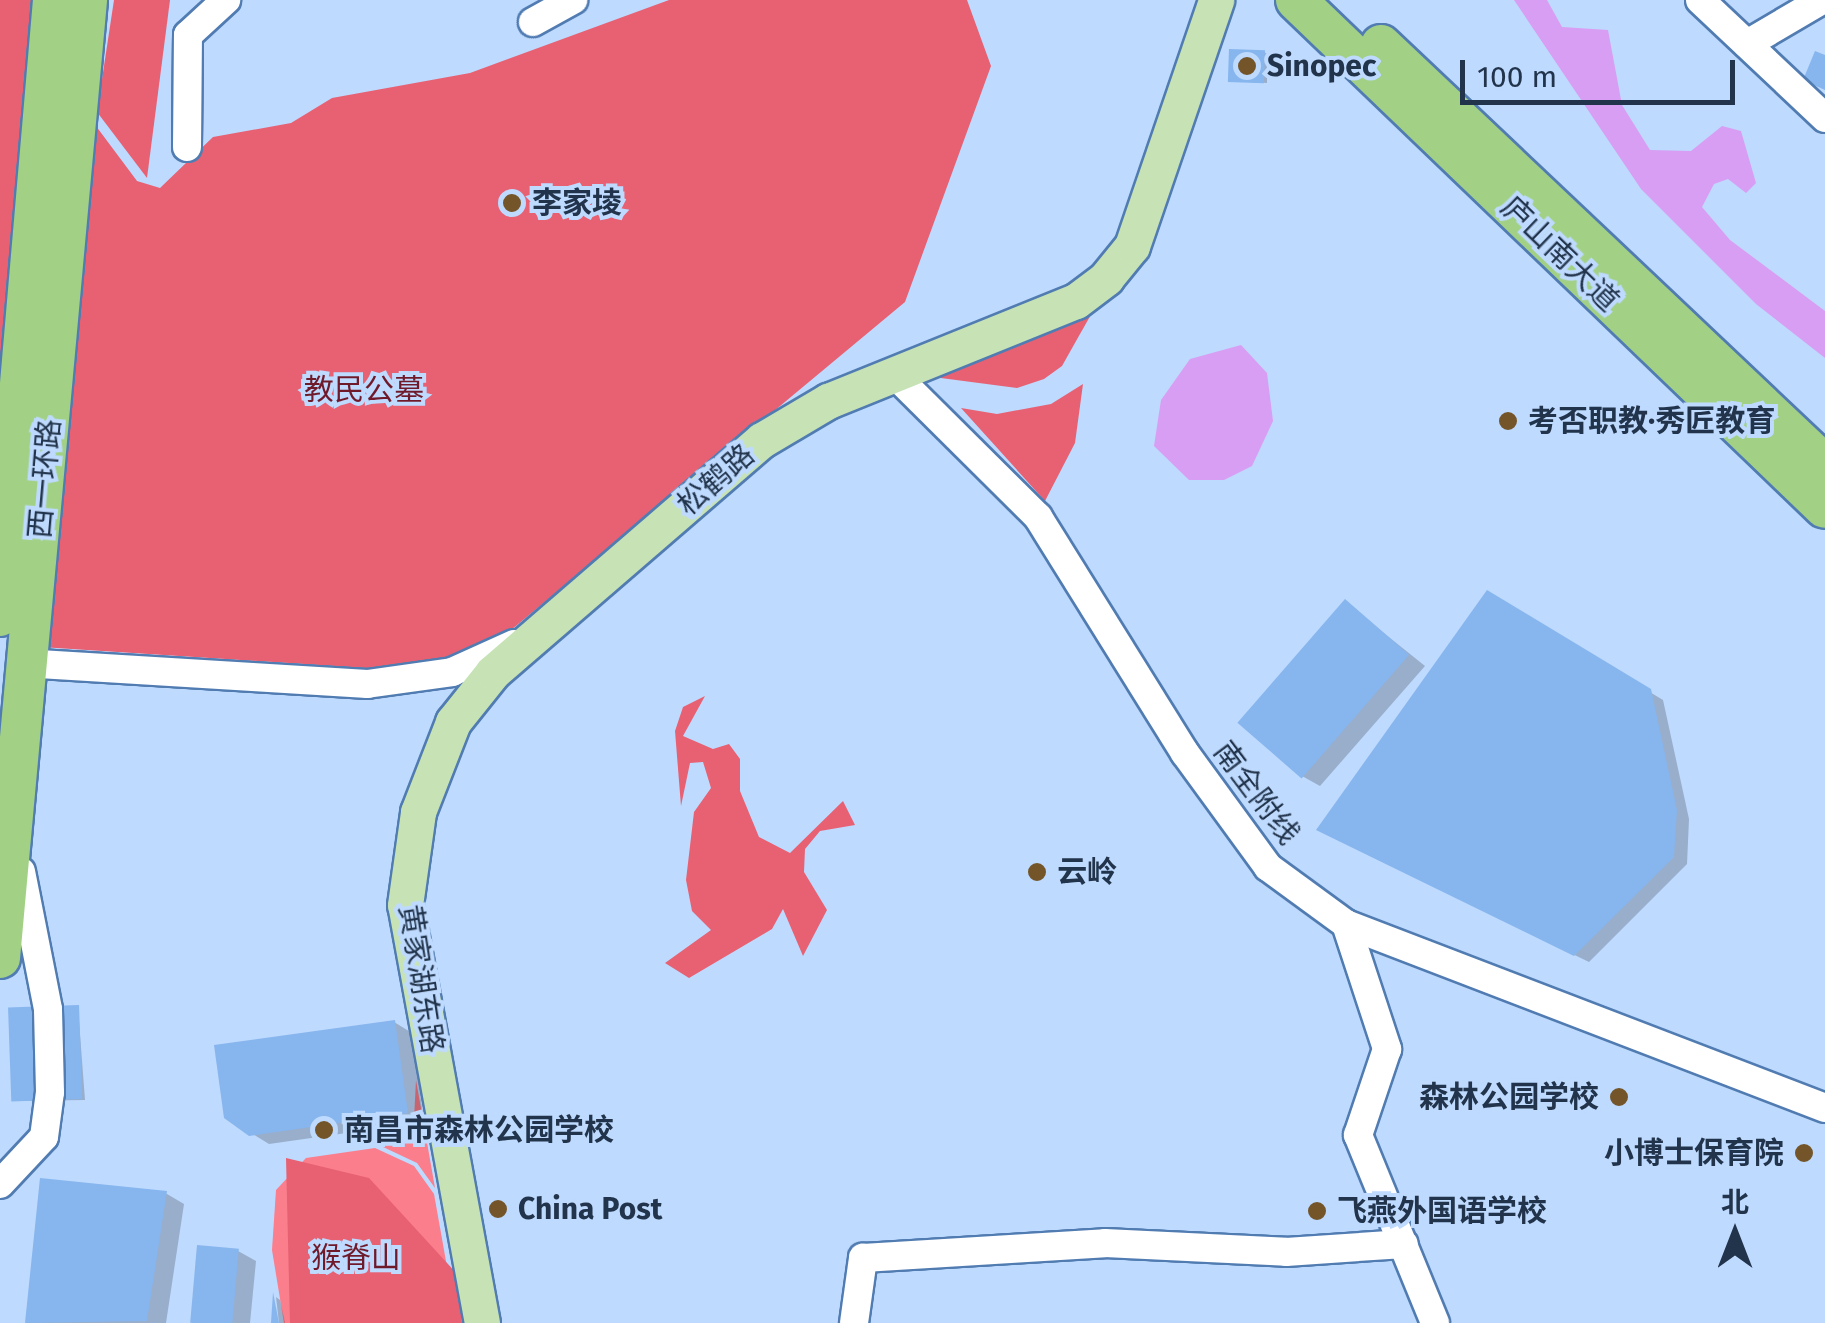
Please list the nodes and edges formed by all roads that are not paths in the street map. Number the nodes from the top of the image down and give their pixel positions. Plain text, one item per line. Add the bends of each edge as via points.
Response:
1 (54, 0) edge
2 (87, 0) edge
3 (226, 0) edge
4 (574, 0) edge
5 (1216, 0) edge
6 (1296, 0) edge
7 (1333, 0) edge
8 (1700, 0) edge
9 (1822, 0) edge
10 (534, 22) dead end
11 (1747, 44) junction
12 (1825, 118) edge
13 (188, 146) dead end
14 (894, 374) junction
15 (1825, 464) edge
16 (1825, 508) edge
17 (0, 616) edge
18 (554, 620) junction
19 (39, 664) dead end
20 (16, 785) junction
21 (1346, 924) junction
22 (0, 958) edge
23 (1825, 1108) edge
24 (0, 1184) edge
25 (1404, 1244) junction
26 (482, 1323) edge
27 (854, 1323) edge
28 (1435, 1323) edge

1 - 17 highway, 西一环路
2 - 20 highway, 西一环路
3 - 13 street via 188,36
4 - 10 street
5 - 14 main road, 松鹤路 via 1132,246 1076,301
6 - 16 highway, 庐山南大道
7 - 15 highway, 庐山南大道
8 - 11 street
9 - 11 street
11 - 12 street
14 - 18 main road, 松鹤路 via 762,440
14 - 21 street, 南全附线 via 1038,517 1185,754 1268,867
18 - 19 street, 松鹤路 via 452,672 366,684
18 - 26 main road, 黄家湖东路 via 453,722 418,812 406,905
20 - 22 highway, 西一环路
20 - 24 street via 24,907 48,1008 50,1092 44,1137
21 - 23 street, 南全附线
21 - 25 street via 1387,1049 1358,1134
25 - 27 street via 1286,1252 1105,1243 863,1258
25 - 28 street

